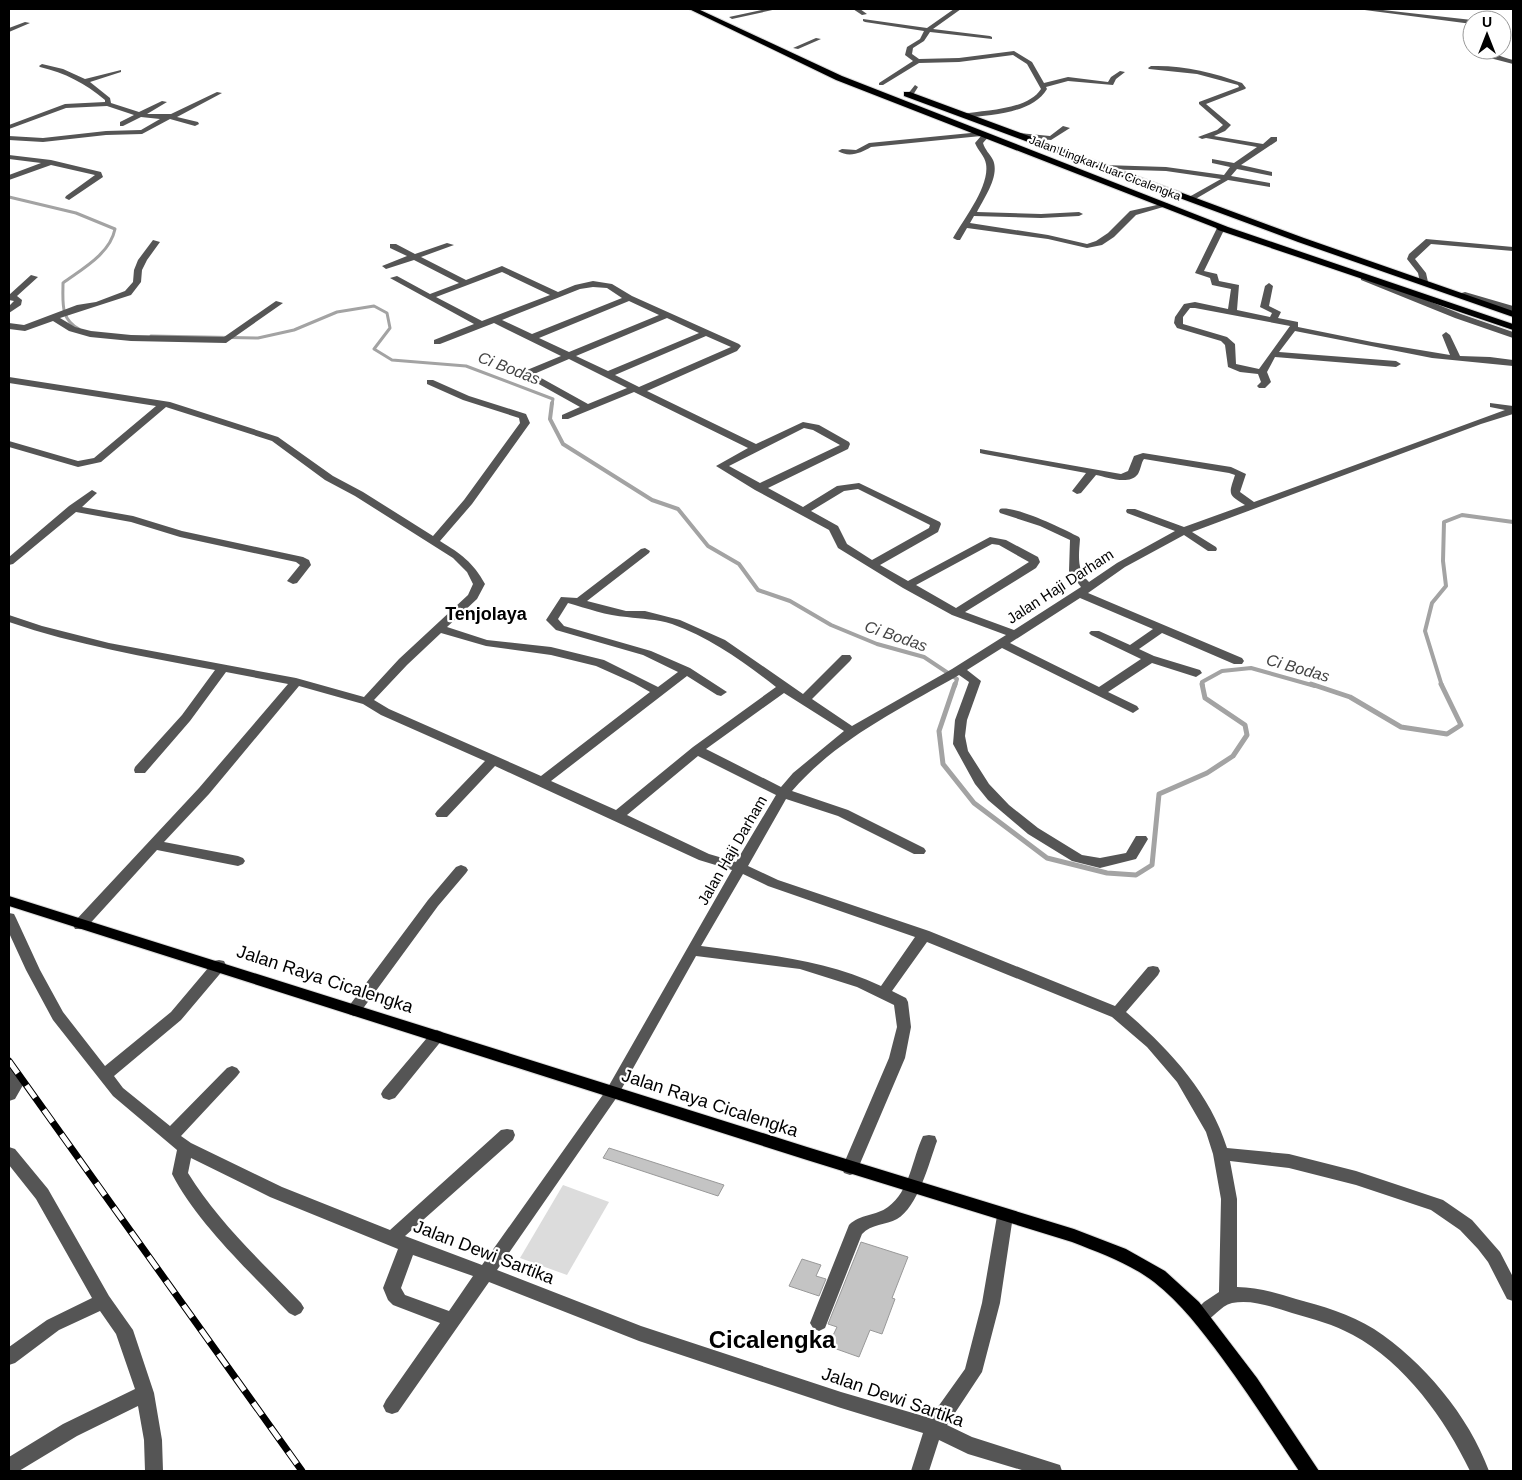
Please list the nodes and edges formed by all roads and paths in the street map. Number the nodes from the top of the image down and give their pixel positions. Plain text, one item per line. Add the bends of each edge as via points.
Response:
1 (694, 9) edge
2 (774, 9) edge
3 (856, 9) edge
4 (958, 9) edge
5 (1360, 9) edge
6 (722, 12) dead end
7 (732, 17) junction
8 (1462, 21) edge
9 (27, 23) dead end
10 (928, 29) junction
11 (9, 30) edge
12 (990, 38) dead end
13 (818, 39) dead end
14 (796, 48) junction
15 (918, 61) junction
16 (42, 66) dead end
17 (841, 68) dead end
18 (1151, 68) dead end
19 (119, 71) dead end
20 (1122, 72) dead end
21 (865, 77) dead end
22 (86, 81) junction
23 (881, 84) junction
24 (1043, 86) junction
25 (219, 93) dead end
26 (164, 102) dead end
27 (108, 104) junction
28 (140, 114) junction
29 (966, 116) junction
30 (169, 117) junction
31 (122, 124) dead end
32 (195, 124) dead end
33 (9, 127) edge
34 (1066, 128) dead end
35 (983, 135) junction
36 (1019, 136) junction
37 (10, 139) edge
38 (1274, 139) dead end
39 (1264, 146) junction
40 (842, 151) dead end
41 (9, 157) edge
42 (1215, 161) dead end
43 (51, 162) junction
44 (1234, 166) junction
45 (1104, 167) junction
46 (1269, 174) dead end
47 (9, 178) edge
48 (1226, 178) junction
49 (1267, 185) dead end
50 (69, 198) dead end
51 (1192, 199) junction
52 (1166, 206) junction
53 (971, 214) junction
54 (1079, 214) dead end
55 (964, 225) junction
56 (1221, 228) junction
57 (957, 238) dead end
58 (156, 242) dead end
59 (450, 245) dead end
60 (393, 246) dead end
61 (1513, 249) edge
62 (415, 257) junction
63 (386, 266) dead end
64 (1338, 266) junction
65 (34, 277) dead end
66 (394, 278) dead end
67 (1424, 282) junction
68 (466, 283) junction
69 (1269, 286) dead end
70 (1438, 288) junction
71 (557, 295) junction
72 (429, 297) junction
73 (629, 298) junction
74 (279, 303) dead end
75 (1513, 309) edge
76 (9, 310) edge
77 (1232, 311) junction
78 (1513, 314) edge
79 (667, 315) junction
80 (54, 316) junction
81 (1272, 319) junction
82 (496, 320) junction
83 (482, 325) junction
84 (9, 326) edge
85 (1513, 327) edge
86 (1293, 328) junction
87 (708, 332) junction
88 (1446, 335) dead end
89 (1513, 335) edge
90 (532, 337) junction
91 (437, 342) dead end
92 (1337, 348) junction
93 (568, 354) junction
94 (1273, 354) junction
95 (1456, 358) junction
96 (1513, 363) edge
97 (1396, 364) dead end
98 (1262, 372) junction
99 (607, 375) junction
100 (9, 380) edge
101 (430, 382) dead end
102 (1262, 386) dead end
103 (636, 390) junction
104 (164, 404) junction
105 (1493, 405) dead end
106 (588, 408) junction
107 (1513, 410) edge
108 (565, 417) dead end
109 (9, 444) edge
110 (756, 448) junction
111 (984, 451) dead end
112 (1094, 471) junction
113 (759, 488) junction
114 (1077, 491) dead end
115 (92, 493) dead end
116 (1252, 505) junction
117 (73, 508) junction
118 (803, 511) junction
119 (1004, 511) dead end
120 (1131, 511) dead end
121 (1184, 531) junction
122 (434, 541) junction
123 (1212, 549) dead end
124 (645, 550) dead end
125 (9, 562) edge
126 (872, 564) junction
127 (293, 581) dead end
128 (907, 586) junction
129 (1083, 591) junction
130 (578, 603) junction
131 (956, 613) junction
132 (9, 618) edge
133 (439, 628) junction
134 (1161, 628) junction
135 (1095, 633) dead end
136 (1014, 634) junction
137 (1002, 643) junction
138 (1131, 650) junction
139 (846, 658) dead end
140 (1150, 659) junction
141 (1238, 661) dead end
142 (222, 669) junction
143 (958, 671) junction
144 (686, 672) junction
145 (1196, 673) dead end
146 (296, 682) junction
147 (784, 687) junction
148 (658, 692) junction
149 (721, 692) dead end
150 (1099, 692) junction
151 (804, 700) junction
152 (367, 702) junction
153 (1132, 709) dead end
154 (852, 730) junction
155 (697, 750) junction
156 (492, 760) junction
157 (140, 770) dead end
158 (541, 782) junction
159 (783, 793) junction
160 (442, 814) dead end
161 (616, 817) junction
162 (1141, 839) dead end
163 (154, 845) junction
164 (919, 852) dead end
165 (238, 861) dead end
166 (741, 868) junction
167 (461, 870) dead end
168 (9, 901) edge
169 (9, 918) edge
170 (80, 925) junction
171 (924, 935) junction
172 (692, 950) junction
173 (219, 965) junction
174 (1153, 971) dead end
175 (884, 992) junction
176 (354, 1010) junction
177 (1117, 1013) junction
178 (437, 1036) junction
179 (9, 1072) edge
180 (232, 1072) dead end
181 (105, 1075) junction
182 (612, 1093) junction
183 (389, 1094) dead end
184 (9, 1095) edge
185 (507, 1135) dead end
186 (170, 1137) junction
187 (929, 1141) dead end
188 (185, 1148) junction
189 (1221, 1154) junction
190 (9, 1155) edge
191 (850, 1168) junction
192 (912, 1187) junction
193 (1005, 1216) junction
194 (392, 1238) junction
195 (408, 1245) junction
196 (485, 1273) junction
197 (1513, 1294) edge
198 (1228, 1296) junction
199 (103, 1300) junction
200 (295, 1308) dead end
201 (1201, 1316) junction
202 (452, 1320) junction
203 (820, 1323) dead end
204 (9, 1357) edge
205 (145, 1393) junction
206 (392, 1406) dead end
207 (934, 1428) junction
208 (9, 1467) edge
209 (154, 1471) edge
210 (920, 1471) edge
211 (1053, 1471) edge
212 (1310, 1471) edge
213 (1480, 1471) edge

1 - 35 highway, Jalan Lingkar Luar Cicalengka via 838,78
2 - 7 street
3 - 10 street via 864,17
4 - 10 street
5 - 8 street
6 - 7 highway
7 - 14 highway
9 - 11 street
10 - 12 street
10 - 15 street via 922,40 910,47 908,55
13 - 14 street
14 - 17 highway
15 - 23 street
15 - 24 street via 1014,53 1030,63
16 - 22 street via 63,70
18 - 39 street via 1180,68 1240,84 1242,89 1201,103 1227,125 1217,133 1202,137
19 - 22 street
20 - 24 street via 1113,78 1111,84 1068,79
21 - 23 highway, Jalan Lingkar Luar Cicalengka
22 - 27 street via 108,99
23 - 29 highway, Jalan Lingkar Luar Cicalengka via 913,91
24 - 29 street via 1041,95 1023,104
25 - 30 street
26 - 28 street
27 - 28 street via 114,110
27 - 33 street via 64,106
28 - 30 street
28 - 31 street
29 - 36 highway, Jalan Lingkar Luar Cicalengka
30 - 32 street
30 - 37 street via 142,132 43,140
34 - 36 street via 1051,138
35 - 40 street via 868,145 857,152
35 - 52 highway, Jalan Lingkar Luar Cicalengka
35 - 53 street via 978,143 990,163 990,172 986,189
36 - 45 highway, Jalan Lingkar Luar Cicalengka
38 - 39 street
39 - 44 street
41 - 43 street
42 - 44 street
43 - 47 street
43 - 50 street via 92,170 99,175
44 - 46 street
44 - 48 street
45 - 48 street via 1152,167
45 - 51 highway, Jalan Lingkar Luar Cicalengka
48 - 49 street
48 - 51 street
51 - 67 highway, Jalan Lingkar Luar Cicalengka
52 - 55 street via 1133,213 1099,243 1087,246
52 - 56 highway, Jalan Lingkar Luar Cicalengka
53 - 54 street
53 - 55 street
55 - 57 street
56 - 64 highway, Jalan Lingkar Luar Cicalengka
56 - 77 street via 1199,273 1214,276 1215,283 1236,287
58 - 80 street via 143,258 136,272 137,282 128,293
59 - 62 street
60 - 62 street
61 - 67 street via 1429,241 1411,259 1422,273
62 - 63 street
62 - 68 street
64 - 85 highway, Jalan Lingkar Luar Cicalengka
64 - 89 street via 1391,290
65 - 76 street via 13,295 18,303
66 - 72 street
67 - 70 highway, Jalan Lingkar Luar Cicalengka
68 - 71 street via 502,269
68 - 72 street
69 - 81 street via 1264,307 1276,312
70 - 75 street
70 - 78 highway, Jalan Lingkar Luar Cicalengka
71 - 73 street via 593,284 609,286
71 - 82 street
72 - 83 street
73 - 79 street
73 - 90 street
74 - 80 street via 226,340 101,335 72,329
77 - 81 street
77 - 98 street via 1191,305 1179,317 1178,323 1224,339 1230,344 1231,365
79 - 87 street
79 - 93 street
80 - 84 street via 25,328
81 - 86 street via 1294,324
82 - 83 street
82 - 90 street
83 - 91 street
86 - 92 street
86 - 94 street
87 - 99 street
87 - 103 street via 735,344 734,349
88 - 95 street
90 - 93 street
92 - 94 street
92 - 95 street
92 - 97 street
93 - 99 street
93 - 106 street via 529,374
94 - 98 street
95 - 96 street
98 - 102 street via 1266,382
99 - 103 street
100 - 104 street
101 - 122 street via 466,398 523,416 525,422 468,502
103 - 106 street
103 - 110 street
104 - 109 street via 97,460 78,464
104 - 122 street via 230,422 275,439 329,478
105 - 107 street
106 - 108 street
107 - 116 street, Jalan Haji Darham
110 - 113 street via 721,466
110 - 113 street via 803,426 816,428 845,444
111 - 112 street
112 - 114 street
112 - 116 street via 1127,477 1134,473 1138,458 1146,456 1231,470 1241,474 1236,495
113 - 118 street
115 - 117 street
116 - 121 street, Jalan Haji Darham
117 - 125 street
117 - 127 street via 299,559 306,565
118 - 126 street via 834,528 842,546
118 - 126 street via 841,488 859,486 936,524 934,530
119 - 129 street via 1044,524 1075,539 1073,569
120 - 121 street
121 - 123 street
121 - 129 street, Jalan Haji Darham via 1121,565
122 - 133 street via 472,570 479,584 473,598
124 - 130 street
126 - 128 street
128 - 131 street
128 - 131 street via 990,540 1002,542 1034,559 1032,566
129 - 134 street
129 - 136 street, Jalan Haji Darham
130 - 144 street via 565,598 554,614 554,625 633,648
130 - 147 street via 676,622 722,642
131 - 136 street
132 - 142 street via 108,646
133 - 148 street via 486,644 551,651 600,663
133 - 152 street via 402,662
134 - 138 street
134 - 141 street
135 - 138 street
136 - 137 street, Jalan Haji Darham
137 - 143 street, Jalan Haji Darham
137 - 150 street
138 - 140 street
139 - 151 street
140 - 145 street
140 - 150 street
142 - 146 street
142 - 157 street via 186,718
143 - 154 street, Jalan Haji Darham
143 - 162 street via 975,681 960,724 959,746 983,786 1001,804 1045,840 1073,857 1091,862 1112,862 1130,856
144 - 148 street
144 - 149 street
146 - 152 street
146 - 163 street via 229,763
147 - 151 street
147 - 155 street
148 - 158 street
150 - 153 street
151 - 154 street
152 - 156 street
154 - 159 street, Jalan Haji Darham
155 - 159 street
155 - 161 street
156 - 158 street
156 - 160 street
158 - 161 street
159 - 164 street via 843,813
159 - 166 street, Jalan Haji Darham
161 - 166 street via 704,857
163 - 165 street
163 - 170 street
166 - 171 street via 773,883
166 - 172 street, Jalan Haji Darham
167 - 176 street
168 - 170 main road, Jalan Raya Cicalengka
169 - 181 street, Jalan Dewi Sartika via 58,1016
170 - 173 main road, Jalan Raya Cicalengka
171 - 175 street
171 - 177 street
172 - 175 street via 800,964
172 - 182 street, Jalan Haji Darham
173 - 176 main road, Jalan Raya Cicalengka
173 - 181 street via 176,1016
174 - 177 street
175 - 191 street via 901,1002 904,1027 886,1087
176 - 178 main road, Jalan Raya Cicalengka
177 - 189 street via 1152,1043 1182,1078 1205,1113
178 - 182 main road, Jalan Raya Cicalengka
178 - 183 street
179 - 184 street via 15,1085
180 - 186 street
181 - 186 street, Jalan Dewi Sartika via 118,1092
182 - 191 main road, Jalan Raya Cicalengka
182 - 196 street, Jalan Haji Darham
185 - 194 street
186 - 188 street, Jalan Dewi Sartika
187 - 192 street
188 - 194 street, Jalan Dewi Sartika via 276,1192
188 - 200 street via 180,1174 192,1193 225,1234
189 - 197 street via 1289,1161 1356,1178 1437,1205 1466,1225 1484,1244
189 - 198 street via 1229,1199
190 - 199 street via 42,1194
191 - 192 main road, Jalan Raya Cicalengka
192 - 193 main road, Jalan Raya Cicalengka
192 - 203 street via 895,1212 859,1225
193 - 201 main road, Jalan Raya Cicalengka via 1082,1239 1148,1268
193 - 207 street via 992,1303 973,1372
194 - 195 street, Jalan Dewi Sartika
195 - 196 street, Jalan Dewi Sartika
195 - 202 street via 392,1288 394,1295 399,1300
196 - 202 street, Jalan Haji Darham
196 - 207 street, Jalan Dewi Sartika via 639,1333
198 - 201 street
198 - 213 street via 1262,1296 1328,1316 1366,1334 1395,1355 1424,1386 1454,1425
199 - 204 street via 53,1325
199 - 205 street via 124,1330
201 - 212 main road, Jalan Raya Cicalengka via 1264,1400
202 - 206 street, Jalan Haji Darham
205 - 208 street via 70,1430
205 - 209 street via 153,1440
207 - 210 street
207 - 211 street, Jalan Dewi Sartika via 968,1445

